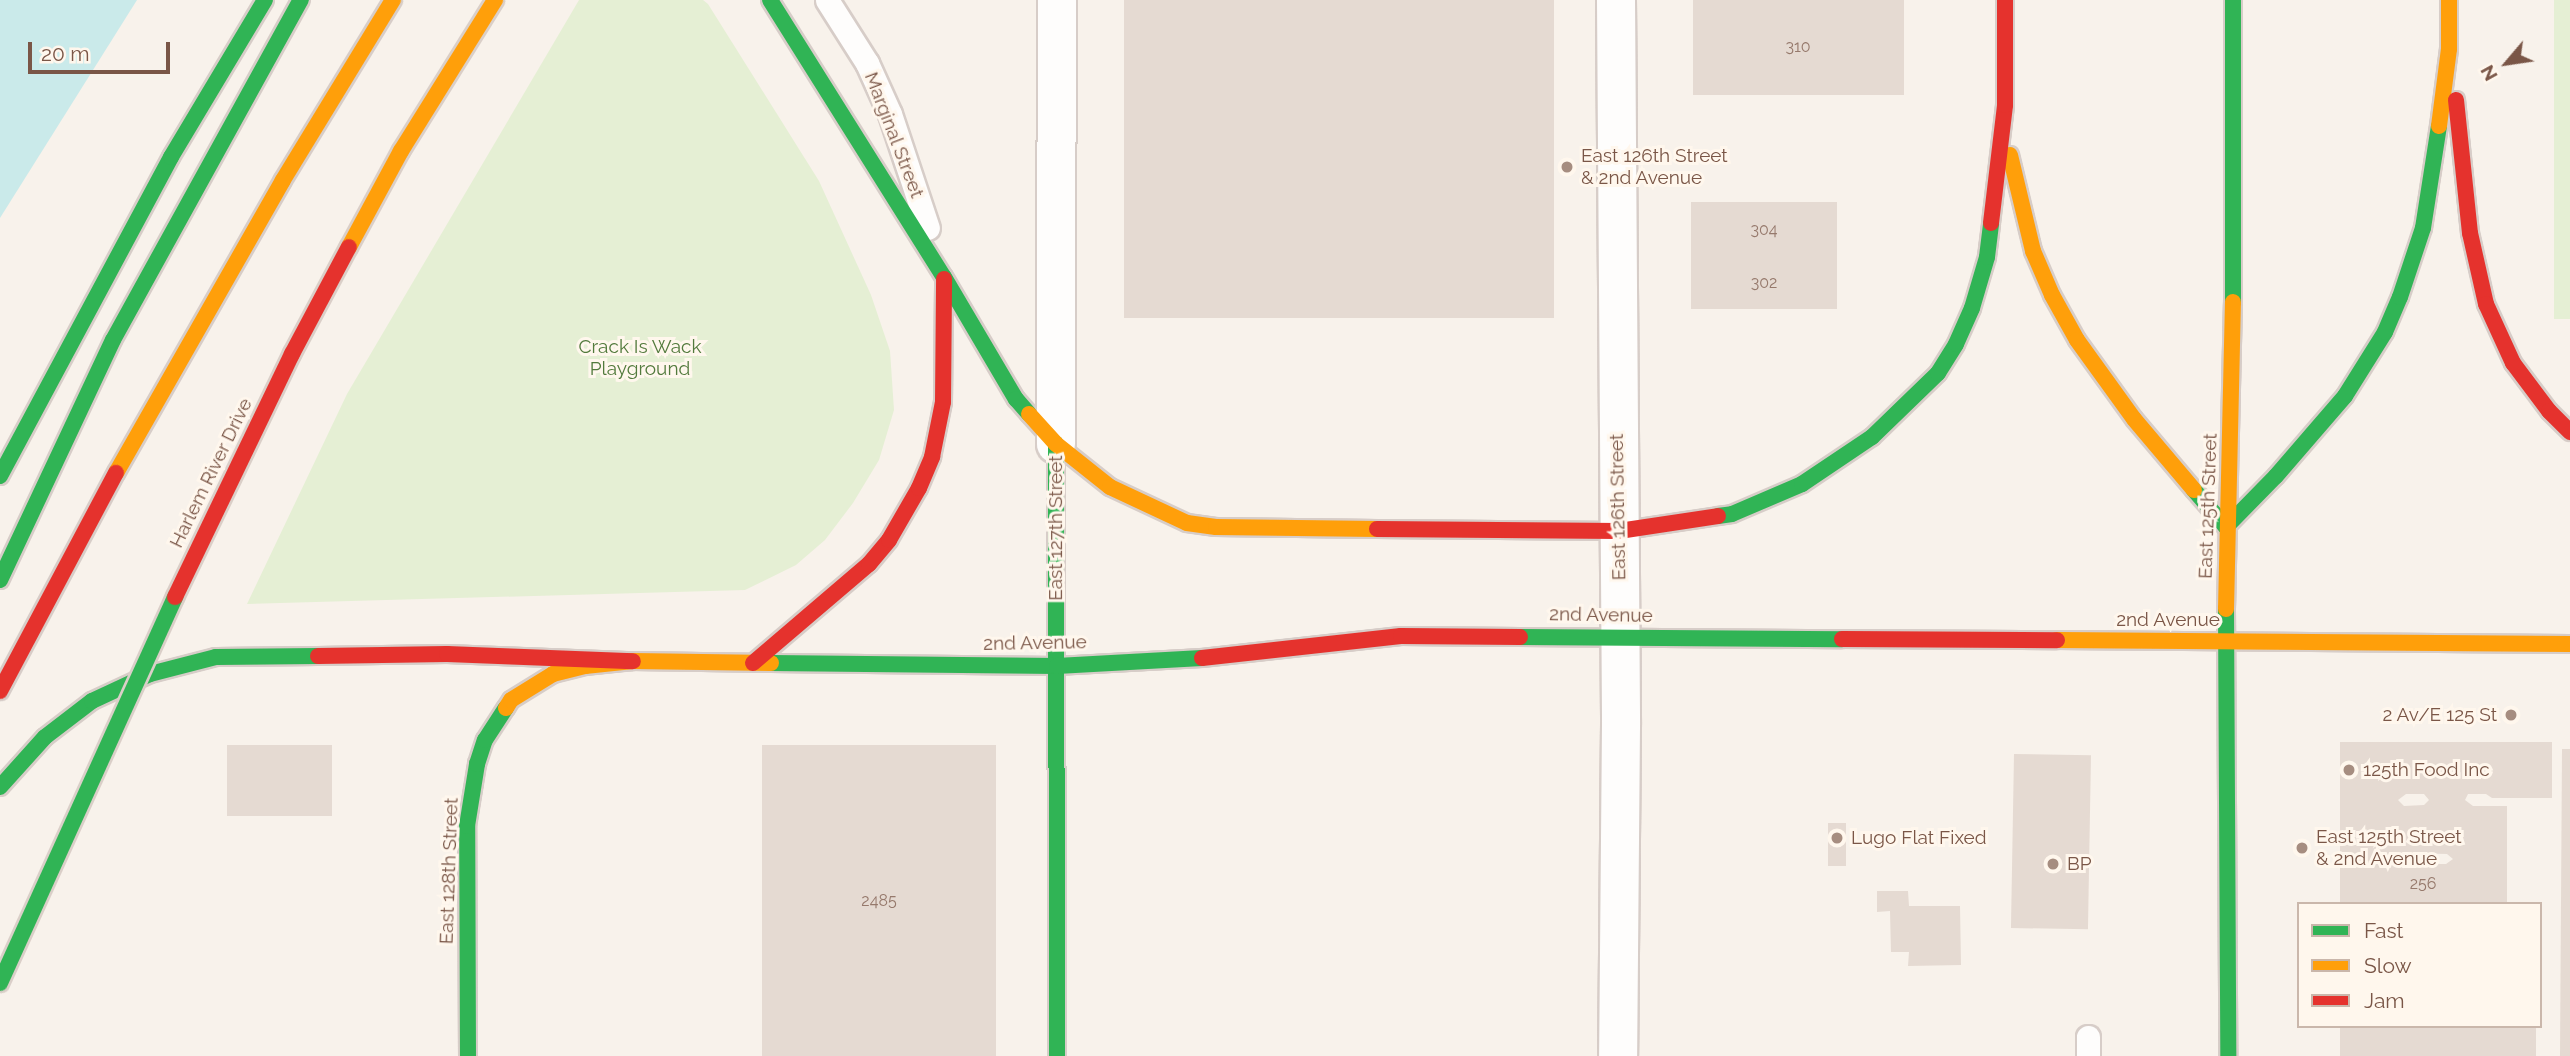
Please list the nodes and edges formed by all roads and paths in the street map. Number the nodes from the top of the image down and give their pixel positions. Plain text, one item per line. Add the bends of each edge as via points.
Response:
1 (265, 0) edge
2 (301, 0) edge
3 (393, 0) edge
4 (495, 0) edge
5 (770, 0) edge
6 (827, 0) edge
7 (1057, 0) edge
8 (1616, 0) edge
9 (2005, 0) edge
10 (2233, 0) edge
11 (2449, 0) edge
12 (2449, 49) junction
13 (2005, 105) junction
14 (944, 277) junction
15 (2570, 432) edge
16 (1056, 444) junction
17 (0, 475) edge
18 (2226, 527) junction
19 (1619, 531) junction
20 (0, 580) edge
21 (1619, 638) junction
22 (2226, 642) junction
23 (2570, 644) edge
24 (632, 661) junction
25 (753, 663) junction
26 (1057, 666) junction
27 (0, 691) edge
28 (0, 787) edge
29 (0, 983) edge
30 (468, 1056) edge
31 (1057, 1056) edge
32 (1618, 1056) edge
33 (2228, 1056) edge

1 - 17 main road via 171,157
2 - 20 main road via 113,340
3 - 27 main road via 145,419
4 - 29 main road, Harlem River Drive, bridge via 401,150 292,354 144,662
5 - 14 main road
6 - 14 lane, Marginal Street via 867,63 890,114
7 - 16 street, East 127th Street
8 - 19 street, East 126th Street
9 - 13 main road
10 - 18 main road, East 125th Street via 2233,384
11 - 12 main road
12 - 15 main road via 2469,233 2486,304 2513,363
12 - 18 main road via 2423,228 2385,332 2345,396
13 - 18 main road via 2020,205 2052,295 2077,340 2134,419
13 - 19 main road via 1987,257 1972,308 1938,373 1872,437 1802,484 1732,514
14 - 16 main road via 1016,399
14 - 25 main road via 943,402 932,457 919,488 889,540 869,564
16 - 19 main road via 1135,502 1199,525
16 - 26 main road, East 127th Street
18 - 22 main road, East 125th Street
19 - 21 street, East 126th Street
21 - 22 main road, 2nd Avenue
21 - 26 main road, 2nd Avenue via 1401,636
21 - 32 street, East 126th Street
22 - 23 main road, 2nd Avenue
22 - 33 main road, East 125th Street
24 - 25 main road, 2nd Avenue
24 - 28 main road via 447,654 216,657 150,674 92,701 45,737
24 - 30 main road, East 128th Street via 553,674 529,686 511,700 485,740 467,826
25 - 26 main road, 2nd Avenue
26 - 31 main road, East 127th Street

